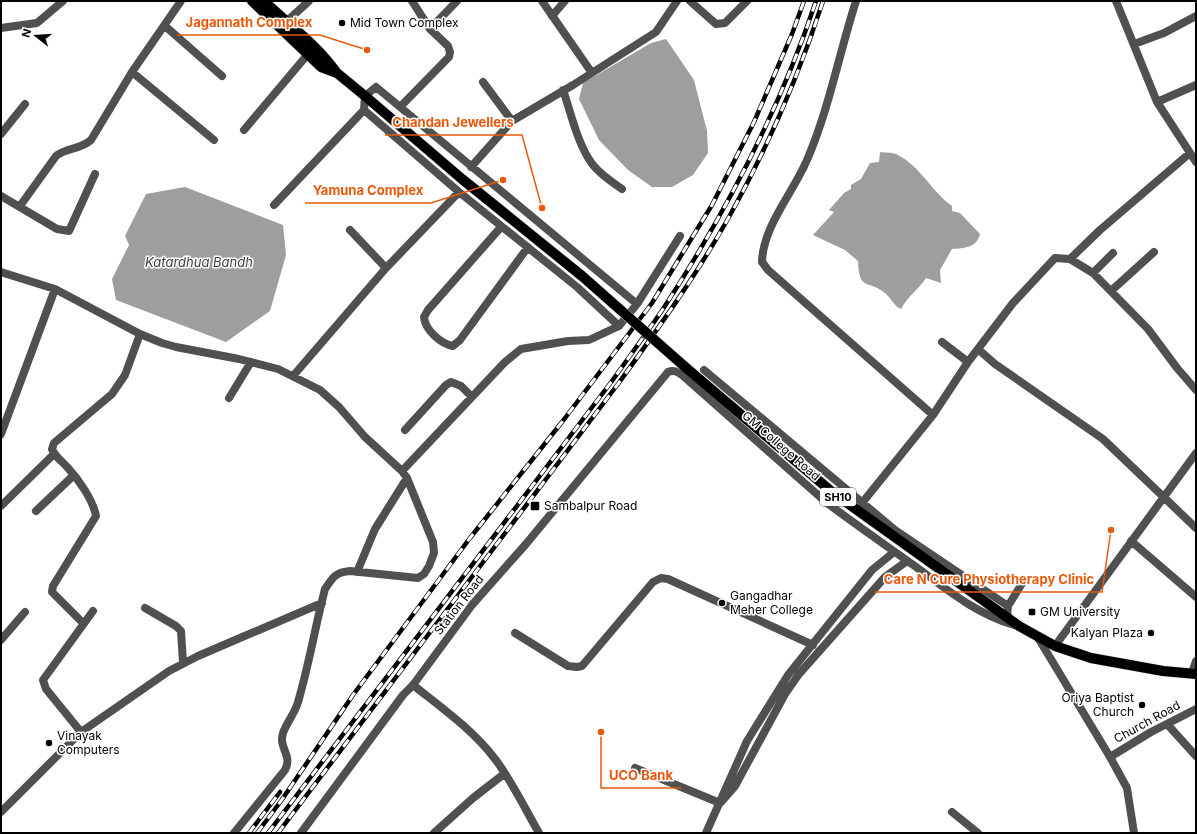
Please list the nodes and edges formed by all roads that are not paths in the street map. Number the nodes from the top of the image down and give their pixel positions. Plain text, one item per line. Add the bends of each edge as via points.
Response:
1 (63, 1) edge
2 (182, 1) edge
3 (252, 1) edge
4 (264, 1) edge
5 (310, 1) edge
6 (412, 1) edge
7 (457, 1) edge
8 (542, 1) edge
9 (565, 1) edge
10 (677, 1) edge
11 (690, 1) edge
12 (747, 1) edge
13 (856, 1) edge
14 (1116, 1) edge
15 (552, 16) junction
16 (1196, 16) edge
17 (286, 22) junction
18 (164, 26) junction
19 (2, 27) edge
20 (430, 29) junction
21 (1134, 44) junction
22 (308, 54) junction
23 (132, 72) junction
24 (337, 73) junction
25 (592, 73) junction
26 (222, 76) dead end
27 (483, 82) dead end
28 (1196, 85) edge
29 (564, 90) junction
30 (365, 96) junction
31 (1156, 102) junction
32 (25, 104) dead end
33 (400, 107) junction
34 (364, 110) junction
35 (512, 121) junction
36 (244, 130) dead end
37 (1, 134) edge
38 (214, 140) dead end
39 (1190, 153) junction
40 (1196, 162) edge
41 (471, 167) junction
42 (95, 174) dead end
43 (622, 189) dead end
44 (459, 192) junction
45 (1, 196) edge
46 (274, 205) dead end
47 (20, 206) junction
48 (501, 226) junction
49 (350, 230) dead end
50 (680, 236) dead end
51 (528, 247) junction
52 (1154, 252) dead end
53 (1113, 253) dead end
54 (1070, 259) junction
55 (386, 268) junction
56 (1, 272) edge
57 (1093, 273) junction
58 (55, 289) junction
59 (1111, 291) junction
60 (637, 304) junction
61 (620, 326) junction
62 (140, 334) junction
63 (942, 342) dead end
64 (979, 350) junction
65 (251, 362) junction
66 (968, 362) junction
67 (672, 370) joint
68 (704, 370) dead end
69 (293, 376) junction
70 (1196, 390) edge
71 (472, 397) junction
72 (229, 398) dead end
73 (933, 415) junction
74 (405, 430) dead end
75 (1, 434) edge
76 (1196, 453) edge
77 (54, 454) junction
78 (405, 474) junction
79 (74, 476) junction
80 (1163, 496) junction
81 (862, 503) junction
82 (1, 506) edge
83 (36, 511) dead end
84 (1196, 528) edge
85 (1130, 541) junction
86 (894, 552) junction
87 (907, 561) junction
88 (357, 572) junction
89 (1023, 582) dead end
90 (1196, 597) edge
91 (322, 603) junction
92 (145, 608) dead end
93 (93, 611) dead end
94 (25, 612) dead end
95 (1006, 612) junction
96 (82, 623) junction
97 (1019, 626) junction
98 (514, 633) dead end
99 (1037, 636) junction
100 (1, 640) edge
101 (813, 645) junction
102 (1055, 646) junction
103 (1196, 661) edge
104 (183, 663) junction
105 (1194, 673) edge
106 (414, 685) junction
107 (1196, 709) edge
108 (1166, 724) junction
109 (81, 732) junction
110 (1196, 756) edge
111 (1110, 757) junction
112 (635, 768) dead end
113 (504, 774) junction
114 (720, 803) junction
115 (1, 812) edge
116 (952, 812) dead end
117 (303, 832) edge
118 (234, 833) edge
119 (434, 833) edge
120 (539, 833) edge
121 (706, 833) edge
122 (978, 833) edge
123 (1134, 833) edge

1 - 19 street via 38,23
2 - 18 street
3 - 22 main road, SH10
4 - 17 main road, SH10
5 - 17 street
6 - 20 street
7 - 20 street
8 - 15 street
9 - 15 street
10 - 25 street via 656,32
11 - 12 street via 716,24 721,24
13 - 73 street via 825,112 794,187 766,237 762,262
14 - 21 street
15 - 25 street
16 - 21 street via 1164,33
17 - 24 main road, SH10 via 327,60
18 - 23 street
18 - 26 street
20 - 33 street via 448,46 449,57
21 - 31 street
22 - 24 main road, SH10 via 321,66
22 - 36 street
23 - 38 street
23 - 47 street via 91,140 86,145 61,152 56,156
24 - 30 main road, SH10
25 - 29 street
27 - 35 street
28 - 31 street
29 - 35 street
29 - 43 street via 592,164
30 - 33 street via 376,88
30 - 34 street
30 - 95 main road, SH10, bridge via 478,193 582,276 832,492
31 - 39 street
32 - 37 street
33 - 41 street
34 - 44 street
34 - 46 street
35 - 41 street
39 - 40 street
39 - 54 street
41 - 60 street
42 - 47 street via 69,231 57,229
44 - 48 street
44 - 55 street
45 - 47 street
48 - 51 street
48 - 51 street via 424,317 427,329 447,345 453,346 460,340
49 - 55 street
50 - 60 street
51 - 61 street
52 - 59 street
53 - 57 street
54 - 57 street
54 - 64 street via 1052,259 1013,303
55 - 69 street
56 - 58 street
57 - 59 street
58 - 62 street
58 - 75 street
59 - 70 street via 1148,329
60 - 61 street
61 - 71 street via 589,340 521,349
62 - 65 street via 176,347
62 - 77 street via 120,384 112,394 54,444
63 - 66 street
64 - 66 street
64 - 80 street via 995,364 1103,439
65 - 69 street
65 - 72 street
66 - 73 street
67 - 86 street, GM College Road via 690,382 827,503
67 - 106 street, Station Road via 472,605
68 - 81 street
69 - 78 street via 310,384 331,400
71 - 74 street via 461,386 451,382
71 - 78 street
73 - 81 street
76 - 80 street
77 - 79 street
77 - 82 street
78 - 88 street via 375,529
78 - 88 street via 433,542 434,553 429,566 418,578
79 - 83 street
79 - 96 street via 95,508 96,516 53,586 52,592
80 - 84 street
80 - 85 street
81 - 95 street
85 - 90 street
85 - 102 street
86 - 87 street, GM College Road
86 - 101 street via 872,570
87 - 97 street, GM College Road via 966,604 993,619
87 - 114 street via 886,577 799,674 735,786
88 - 91 street via 340,572 332,579 325,589
89 - 95 street
91 - 104 street
91 - 118 street via 301,692 294,714 283,733 283,748 288,764
92 - 104 street via 181,631
93 - 96 street
94 - 100 street
95 - 97 main road, SH10
96 - 109 street via 43,680 46,689
97 - 99 main road, SH10
98 - 101 street via 568,666 582,666 653,582 661,578
99 - 102 main road, SH10
99 - 111 street
101 - 114 street via 788,675 766,708 730,775
102 - 105 main road, SH10 via 1091,658 1126,665
103 - 105 street
104 - 109 street
106 - 113 street via 484,745
106 - 117 street, Station Road via 403,695
107 - 108 street, Church Road
108 - 110 street
108 - 111 street, Church Road
109 - 115 street
111 - 123 street via 1127,788
112 - 114 street
113 - 119 street
113 - 120 street
114 - 121 street
116 - 122 street

